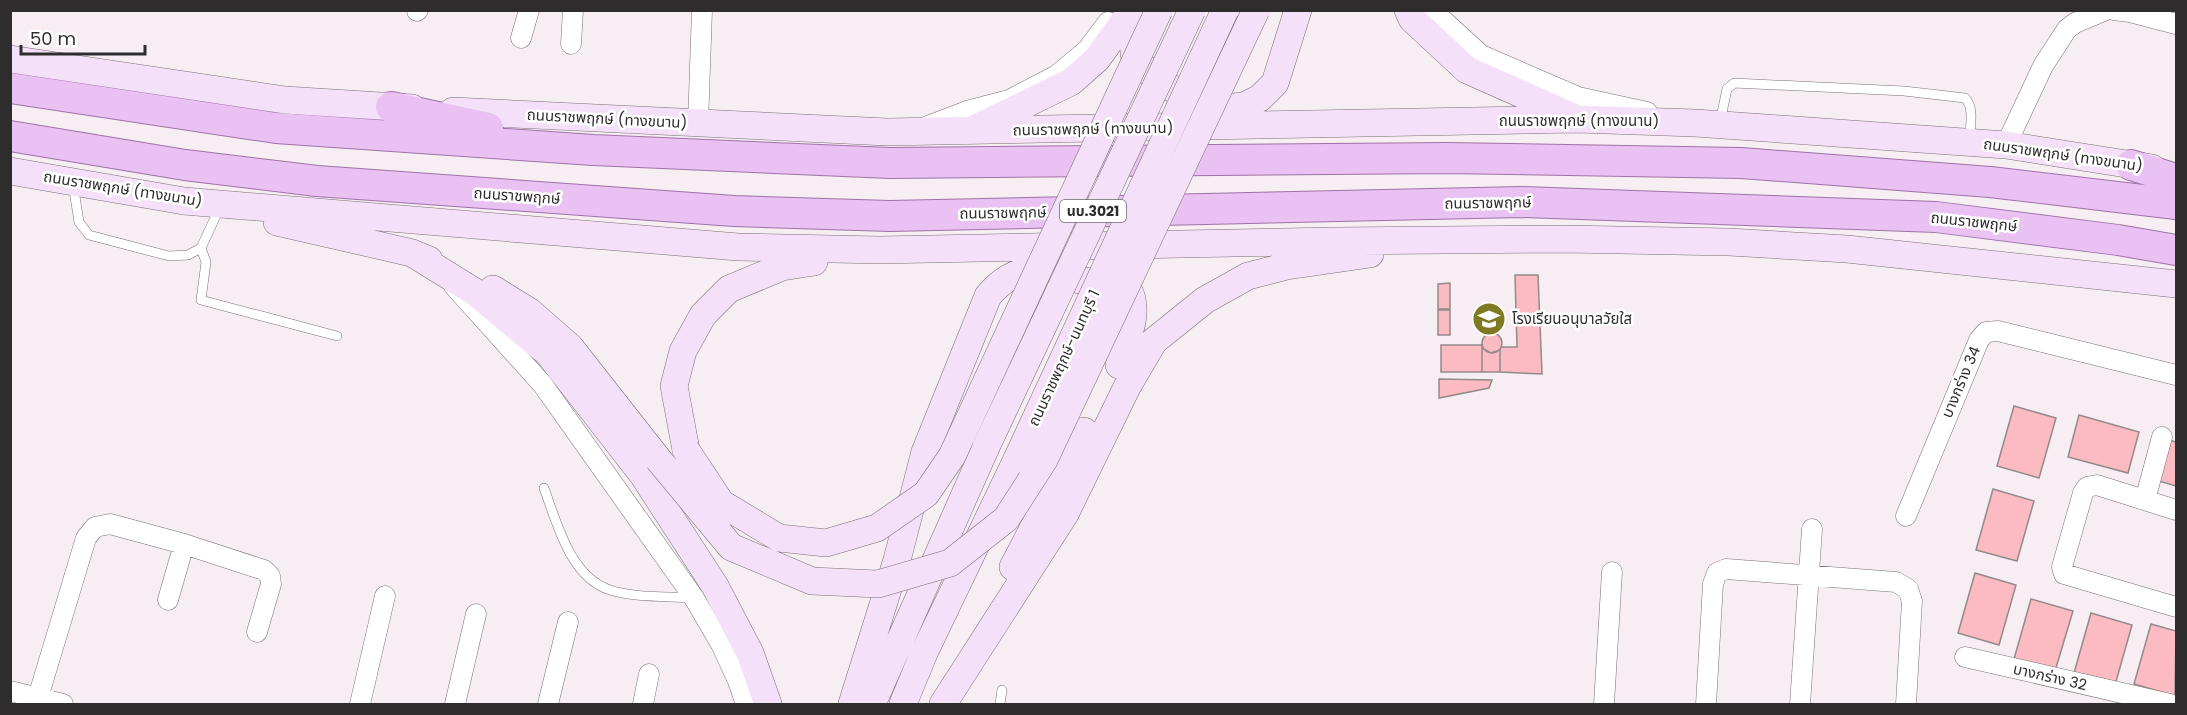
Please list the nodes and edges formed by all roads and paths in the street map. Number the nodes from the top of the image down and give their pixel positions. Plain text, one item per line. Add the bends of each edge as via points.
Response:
1 (529, 10) edge
2 (573, 10) edge
3 (702, 10) edge
4 (1159, 10) edge
5 (1192, 10) edge
6 (1226, 10) edge
7 (1256, 10) edge
8 (1298, 10) edge
9 (1408, 10) edge
10 (1432, 10) edge
11 (2105, 11) edge
12 (1126, 12) edge
13 (2176, 24) edge
14 (521, 38) dead end
15 (572, 44) dead end
16 (10, 59) edge
17 (10, 88) edge
18 (391, 107) junction
19 (1577, 119) junction
20 (1707, 123) junction
21 (698, 124) junction
22 (970, 131) junction
23 (911, 132) junction
24 (10, 136) edge
25 (1969, 142) junction
26 (2006, 145) junction
27 (593, 150) junction
28 (2131, 165) junction
29 (10, 171) edge
30 (2176, 172) edge
31 (2176, 179) edge
32 (73, 182) junction
33 (184, 201) junction
34 (2176, 204) edge
35 (219, 209) junction
36 (1333, 241) junction
37 (1424, 241) junction
38 (201, 248) junction
39 (880, 250) junction
40 (2176, 250) edge
41 (412, 253) junction
42 (442, 272) junction
43 (2176, 284) edge
44 (337, 336) dead end
45 (1119, 365) junction
46 (2176, 375) edge
47 (2162, 437) dead end
48 (544, 488) dead end
49 (2145, 500) junction
50 (2176, 510) edge
51 (1906, 516) dead end
52 (1812, 529) dead end
53 (184, 544) junction
54 (1612, 572) dead end
55 (1809, 576) junction
56 (385, 596) dead end
57 (694, 598) junction
58 (168, 600) dead end
59 (2176, 607) edge
60 (476, 614) dead end
61 (568, 621) dead end
62 (258, 632) dead end
63 (1965, 657) dead end
64 (650, 674) dead end
65 (1002, 690) dead end
66 (10, 691) edge
67 (37, 701) edge
68 (364, 704) edge
69 (63, 705) edge
70 (455, 705) edge
71 (548, 705) edge
72 (643, 705) edge
73 (746, 705) edge
74 (768, 705) edge
75 (852, 705) edge
76 (872, 705) edge
77 (903, 705) edge
78 (932, 705) edge
79 (943, 705) edge
80 (1000, 705) edge
81 (1604, 705) edge
82 (1706, 705) edge
83 (1800, 705) edge
84 (1906, 705) edge
85 (2170, 705) edge

1 - 14 street
2 - 15 street
3 - 21 street
4 - 39 main road, bridge via 952,456 926,494 877,528 826,543 779,538 721,503 686,450 674,386 683,351 703,315 729,289 782,267
5 - 76 main road, bridge via 986,447
6 - 77 main road, ถนนราชพฤกษ์-นนทบุรี 1, bridge
7 - 41 main road, bridge via 1044,460 1006,519 950,563 878,584 812,581 731,547 570,347 530,312 476,279
8 - 12 main road via 1275,82 1260,98 1244,106 1221,108 1166,86 1135,60
9 - 19 main road via 1412,19 1467,70
10 - 20 street via 1481,56 1578,98
11 - 13 street via 2130,12
11 - 26 street via 2067,28 2043,66
12 - 22 main road via 1097,59 1071,82
12 - 23 street via 1057,75 1009,100
16 - 18 main road, ถนนราชพฤกษ์ (ทางขนาน) via 285,100
17 - 27 main road via 276,128
18 - 21 main road, ถนนราชพฤกษ์ (ทางขนาน)
18 - 27 main road
19 - 20 main road, ถนนราชพฤกษ์ (ทางขนาน)
19 - 22 main road, ถนนราชพฤกษ์ (ทางขนาน)
20 - 25 main road, ถนนราชพฤกษ์ (ทางขนาน)
20 - 25 lane via 1734,83 1904,92 1965,98 1971,110
21 - 23 main road, ถนนราชพฤกษ์ (ทางขนาน)
22 - 23 main road, ถนนราชพฤกษ์ (ทางขนาน)
24 - 40 main road, ถนนราชพฤกษ์ / นบ.3021 via 184,165 317,181 734,211 890,216 1521,202 1936,217
25 - 26 main road, ถนนราชพฤกษ์ (ทางขนาน)
26 - 28 main road, ถนนราชพฤกษ์ (ทางขนาน)
27 - 34 main road via 890,163 1447,158 1741,163 1990,182
28 - 30 main road, ถนนราชพฤกษ์ (ทางขนาน)
28 - 31 main road
29 - 32 main road, ถนนราชพฤกษ์ (ทางขนาน)
32 - 33 main road, ถนนราชพฤกษ์ (ทางขนาน)
32 - 38 lane via 79,222 89,235 169,256 188,255
33 - 35 main road
33 - 39 main road, ถนนราชพฤกษ์ (ทางขนาน) via 738,247
35 - 38 lane
35 - 41 main road
36 - 37 main road, ถนนราชพฤกษ์ (ทางขนาน)
36 - 39 main road, ถนนราชพฤกษ์ (ทางขนาน)
36 - 45 main road via 1234,265 1204,280 1147,325
37 - 43 main road, ถนนราชพฤกษ์ (ทางขนาน) via 1730,242 1859,250
37 - 79 main road via 1248,276 1205,300 1155,341 1121,397 1065,514
38 - 44 lane via 206,262 201,300
41 - 42 main road
42 - 57 street via 543,385
42 - 74 main road via 475,292 548,353 643,475 715,586 750,652
45 - 75 main road via 1134,311 1128,289 1022,271 999,283 988,296 920,467 897,560
45 - 78 main road via 971,646
46 - 51 street, บางกร่าง 34 via 1998,331 1986,332 1979,340
47 - 49 street
48 - 57 lane via 563,537 590,579 623,593
49 - 50 street
49 - 59 street via 2097,485 2087,487 2062,571
52 - 55 street
53 - 58 street
53 - 62 street via 264,570 270,576
53 - 67 street via 110,524 95,527 86,538
54 - 81 street
55 - 82 street via 1726,569 1717,573 1713,584
55 - 83 street
55 - 84 street via 1896,582 1908,589 1912,601
56 - 68 street
57 - 73 street via 722,646
60 - 70 street
61 - 71 street
63 - 85 street, บางกร่าง 32
64 - 72 street
65 - 80 lane
66 - 67 street
67 - 69 street

